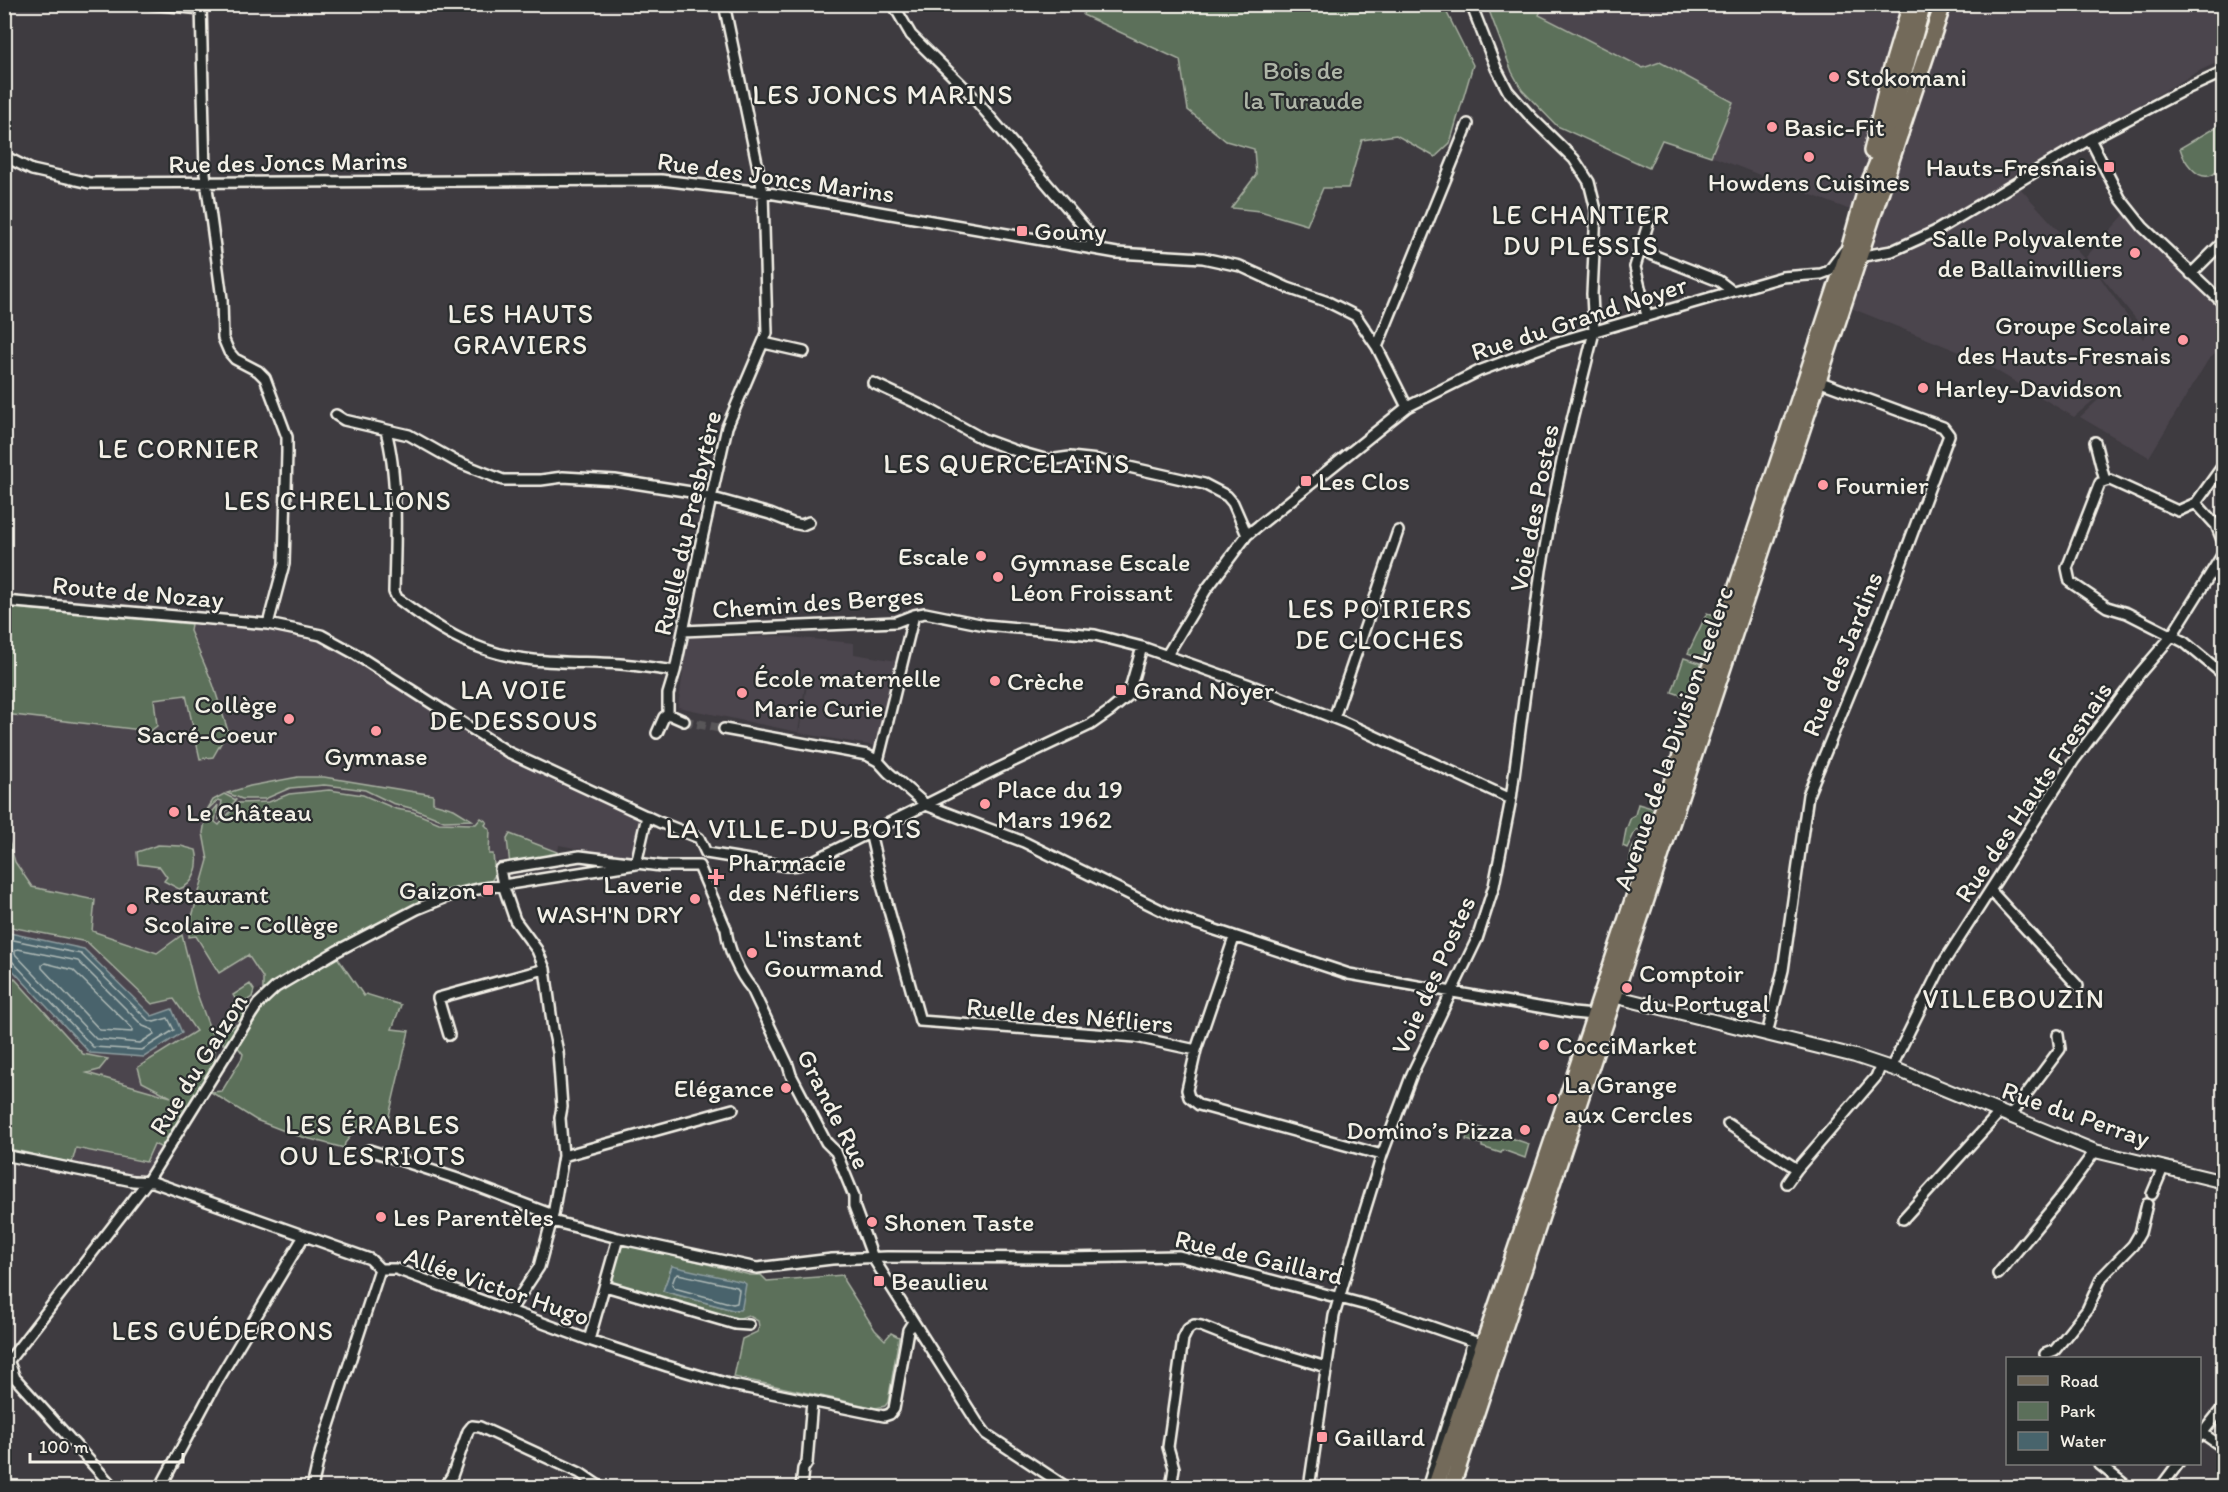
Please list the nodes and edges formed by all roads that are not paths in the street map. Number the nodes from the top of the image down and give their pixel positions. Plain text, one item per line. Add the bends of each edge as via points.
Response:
1 (151, 4) edge
2 (724, 4) edge
3 (893, 4) edge
4 (1471, 4) edge
5 (1911, 4) edge
6 (1923, 4) edge
7 (1943, 4) edge
8 (201, 7) edge
9 (2223, 72) edge
10 (1468, 124) dead end
11 (2090, 139) junction
12 (4, 156) edge
13 (206, 183) junction
14 (763, 192) junction
15 (1865, 193) junction
16 (1651, 214) dead end
17 (2223, 241) edge
18 (1092, 247) junction
19 (1640, 250) junction
20 (1855, 250) junction
21 (2190, 274) junction
22 (1732, 291) junction
23 (2223, 304) edge
24 (1647, 316) junction
25 (1594, 332) junction
26 (764, 343) junction
27 (1377, 347) junction
28 (804, 352) dead end
29 (1818, 381) junction
30 (873, 383) dead end
31 (1407, 406) junction
32 (336, 416) dead end
33 (386, 431) junction
34 (2095, 442) dead end
35 (2223, 464) edge
36 (2105, 481) junction
37 (711, 498) junction
38 (2196, 503) junction
39 (809, 522) dead end
40 (1398, 531) dead end
41 (1247, 535) junction
42 (2223, 552) edge
43 (4, 601) edge
44 (914, 615) junction
45 (268, 624) junction
46 (683, 631) junction
47 (2171, 637) junction
48 (1142, 647) junction
49 (1167, 655) junction
50 (675, 671) junction
51 (2223, 675) edge
52 (668, 714) junction
53 (1334, 718) junction
54 (684, 721) tunnel mouth
55 (724, 729) tunnel mouth
56 (657, 733) dead end
57 (878, 761) junction
58 (944, 796) junction
59 (1510, 799) junction
60 (926, 805) junction
61 (944, 813) junction
62 (647, 816) junction
63 (870, 832) junction
64 (706, 853) junction
65 (636, 864) junction
66 (699, 866) junction
67 (503, 885) junction
68 (1991, 891) junction
69 (1234, 938) junction
70 (545, 969) junction
71 (2078, 986) dead end
72 (1451, 992) junction
73 (1613, 996) junction
74 (1594, 1015) junction
75 (1767, 1034) junction
76 (449, 1035) dead end
77 (2058, 1035) dead end
78 (1196, 1050) junction
79 (1891, 1068) junction
80 (733, 1109) dead end
81 (2005, 1114) junction
82 (1728, 1124) dead end
83 (369, 1150) dead end
84 (2095, 1151) junction
85 (4, 1155) edge
86 (1382, 1155) junction
87 (563, 1156) junction
88 (2163, 1168) junction
89 (1797, 1169) junction
90 (147, 1182) junction
91 (2223, 1182) edge
92 (1787, 1183) dead end
93 (2152, 1194) dead end
94 (2147, 1204) dead end
95 (553, 1218) junction
96 (1903, 1220) dead end
97 (304, 1236) junction
98 (618, 1238) junction
99 (873, 1258) junction
100 (380, 1269) junction
101 (1998, 1274) dead end
102 (605, 1286) junction
103 (1338, 1297) junction
104 (510, 1311) junction
105 (913, 1322) junction
106 (749, 1325) dead end
107 (589, 1340) junction
108 (1479, 1343) junction
109 (2045, 1354) dead end
110 (6, 1363) edge
111 (1326, 1367) junction
112 (812, 1401) junction
113 (2223, 1406) edge
114 (2201, 1435) edge
115 (2223, 1448) edge
116 (2100, 1465) edge
117 (2177, 1465) edge
118 (114, 1488) edge
119 (160, 1488) edge
120 (312, 1488) edge
121 (444, 1488) edge
122 (602, 1488) edge
123 (801, 1488) edge
124 (1068, 1488) edge
125 (1171, 1488) edge
126 (1310, 1488) edge
127 (1427, 1488) edge
128 (1435, 1488) edge
129 (1450, 1488) edge
130 (2128, 1488) edge
131 (2160, 1488) edge

1 - 8 street
2 - 14 street, Ruelle du Presbytère
3 - 18 street via 911,34 967,90 1089,233
4 - 25 street, Voie des Postes via 1508,91 1574,159 1589,182 1596,210
5 - 15 main road via 1890,74
6 - 15 main road, Avenue de la Division Leclerc via 1881,155
7 - 20 main road, Avenue de la Division Leclerc
8 - 13 street
9 - 11 street
10 - 27 street
11 - 20 street via 1934,232 1892,251
11 - 21 street via 2120,198
12 - 13 street, Rue des Joncs Marins via 32,170 90,183
13 - 14 street, Rue des Joncs Marins via 661,180
13 - 45 street via 225,345 235,359 265,378 287,437 284,564
14 - 18 street, Rue des Joncs Marins
14 - 26 street, Ruelle du Presbytère via 767,333
15 - 20 main road, Avenue de la Division Leclerc
16 - 19 street
17 - 21 street
18 - 27 street, Rue des Joncs Marins via 1137,255 1203,258 1240,266 1356,316
19 - 22 street via 1719,281
19 - 24 street via 1635,267
20 - 22 street, Rue du Grand Noyer via 1821,274 1782,277
20 - 29 main road, Avenue de la Division Leclerc
20 - 74 main road, Avenue de la Division Leclerc
21 - 23 street
22 - 24 street, Rue du Grand Noyer
24 - 25 street, Rue du Grand Noyer
25 - 31 street, Rue du Grand Noyer via 1499,363
25 - 59 street, Voie des Postes via 1551,514
26 - 28 street
26 - 37 street, Ruelle du Presbytère via 727,427
27 - 31 street, Rue des Joncs Marins
29 - 73 main road, Avenue de la Division Leclerc
29 - 75 street, Rue des Jardins via 1943,427 1949,435 1808,795 1783,970
30 - 41 street via 983,440 1016,451 1048,460 1098,460 1204,484 1233,503
31 - 41 street, Rue du Grand Noyer
32 - 33 street
33 - 37 street via 409,435 455,461 503,480 615,480
33 - 50 street via 395,506 397,598 448,633 503,655
34 - 36 street
35 - 38 street
36 - 38 street via 2178,512
36 - 47 street via 2100,483 2067,568 2070,582 2107,607 2127,612
37 - 39 street via 792,523
37 - 46 street, Ruelle du Presbytère
38 - 42 street, Rue des Hauts Fresnais via 2217,525
40 - 53 street
41 - 49 street, Rue du Grand Noyer via 1206,590
42 - 47 street, Rue des Hauts Fresnais
43 - 45 street, Route de Nozay
44 - 46 street, Chemin des Berges via 896,622
44 - 48 street, Chemin des Berges via 925,613 985,625 1095,635
44 - 57 street
45 - 62 street, Route de Nozay via 321,635 335,642 508,752
46 - 50 street, Ruelle du Presbytère
47 - 51 street via 2184,642
47 - 68 street, Rue des Hauts Fresnais via 2074,760
48 - 49 street, Chemin des Berges
48 - 58 street via 1130,691 1120,703 1071,736
49 - 53 street, Chemin des Berges
50 - 52 street, Ruelle du Presbytère via 668,694
52 - 54 street
52 - 56 street, Ruelle du Presbytère
53 - 59 street, Chemin des Berges
55 - 57 street via 867,755
57 - 60 street
58 - 60 street
58 - 61 street
59 - 72 street, Voie des Postes via 1487,913
60 - 61 street
60 - 63 street
61 - 69 street via 1024,842 1173,916
62 - 64 street, Route de Nozay via 699,838
62 - 65 street
63 - 64 street via 798,865
63 - 78 street, Ruelle des Néfliers via 920,1021 1136,1038
64 - 66 street
65 - 66 street, Rue du Gaizon
65 - 67 street, Rue du Gaizon
65 - 67 street, Rue du Gaizon via 580,856 500,869
66 - 99 street, Grande Rue via 743,978 752,989 826,1142 836,1152
67 - 70 street via 515,920 537,950
67 - 90 street, Rue du Gaizon via 450,896 417,909 276,987 258,1004
68 - 71 street
68 - 79 street, Rue des Hauts Fresnais via 1942,965
69 - 72 street via 1349,974
69 - 78 street
70 - 76 street via 438,998
70 - 87 street via 558,1052
72 - 74 street
72 - 86 street, Voie des Postes via 1412,1074
73 - 74 street
73 - 75 street, Rue du Perray
73 - 129 main road, Avenue de la Division Leclerc
74 - 108 main road, Avenue de la Division Leclerc
75 - 79 street, Rue du Perray
77 - 81 street via 2060,1049
78 - 86 street, Ruelle des Néfliers via 1187,1090 1199,1105
79 - 81 street, Rue du Perray
79 - 89 street, Rue des Hauts Fresnais via 1876,1077
80 - 87 street
81 - 84 street, Rue du Perray
81 - 96 street
82 - 89 street
83 - 95 street, Rue de Gaillard via 425,1167
84 - 88 street, Rue du Perray
84 - 101 street
85 - 90 street, Allée Victor Hugo
86 - 103 street, Voie des Postes
87 - 95 street
88 - 91 street, Rue du Perray
88 - 93 street
89 - 92 street, Rue des Hauts Fresnais
90 - 97 street, Allée Victor Hugo
90 - 110 street, Rue du Gaizon
94 - 109 street via 2133,1245 2102,1276 2087,1310 2055,1350
95 - 98 street, Rue de Gaillard
95 - 104 street via 539,1267
97 - 100 street, Allée Victor Hugo via 370,1259
97 - 119 street via 215,1385
98 - 99 street, Rue de Gaillard via 757,1268
98 - 102 street
99 - 103 street, Rue de Gaillard via 1179,1256
99 - 105 street, Grande Rue
100 - 104 street, Allée Victor Hugo via 396,1269
100 - 120 street
102 - 106 street
102 - 107 street
103 - 108 street, Rue de Gaillard
103 - 111 street, Voie des Postes
104 - 107 street, Allée Victor Hugo
105 - 112 street, Allée Victor Hugo via 890,1414
105 - 124 street, Grande Rue via 987,1434
107 - 112 street, Allée Victor Hugo via 732,1385
108 - 127 street
108 - 128 main road, Avenue de la Division Leclerc
110 - 118 street
111 - 125 street via 1201,1326 1188,1329 1183,1339 1168,1447 1174,1468
111 - 126 street, Voie des Postes
112 - 123 street
113 - 114 street
114 - 115 street
116 - 130 street
117 - 131 street
121 - 122 street via 472,1426 580,1473

